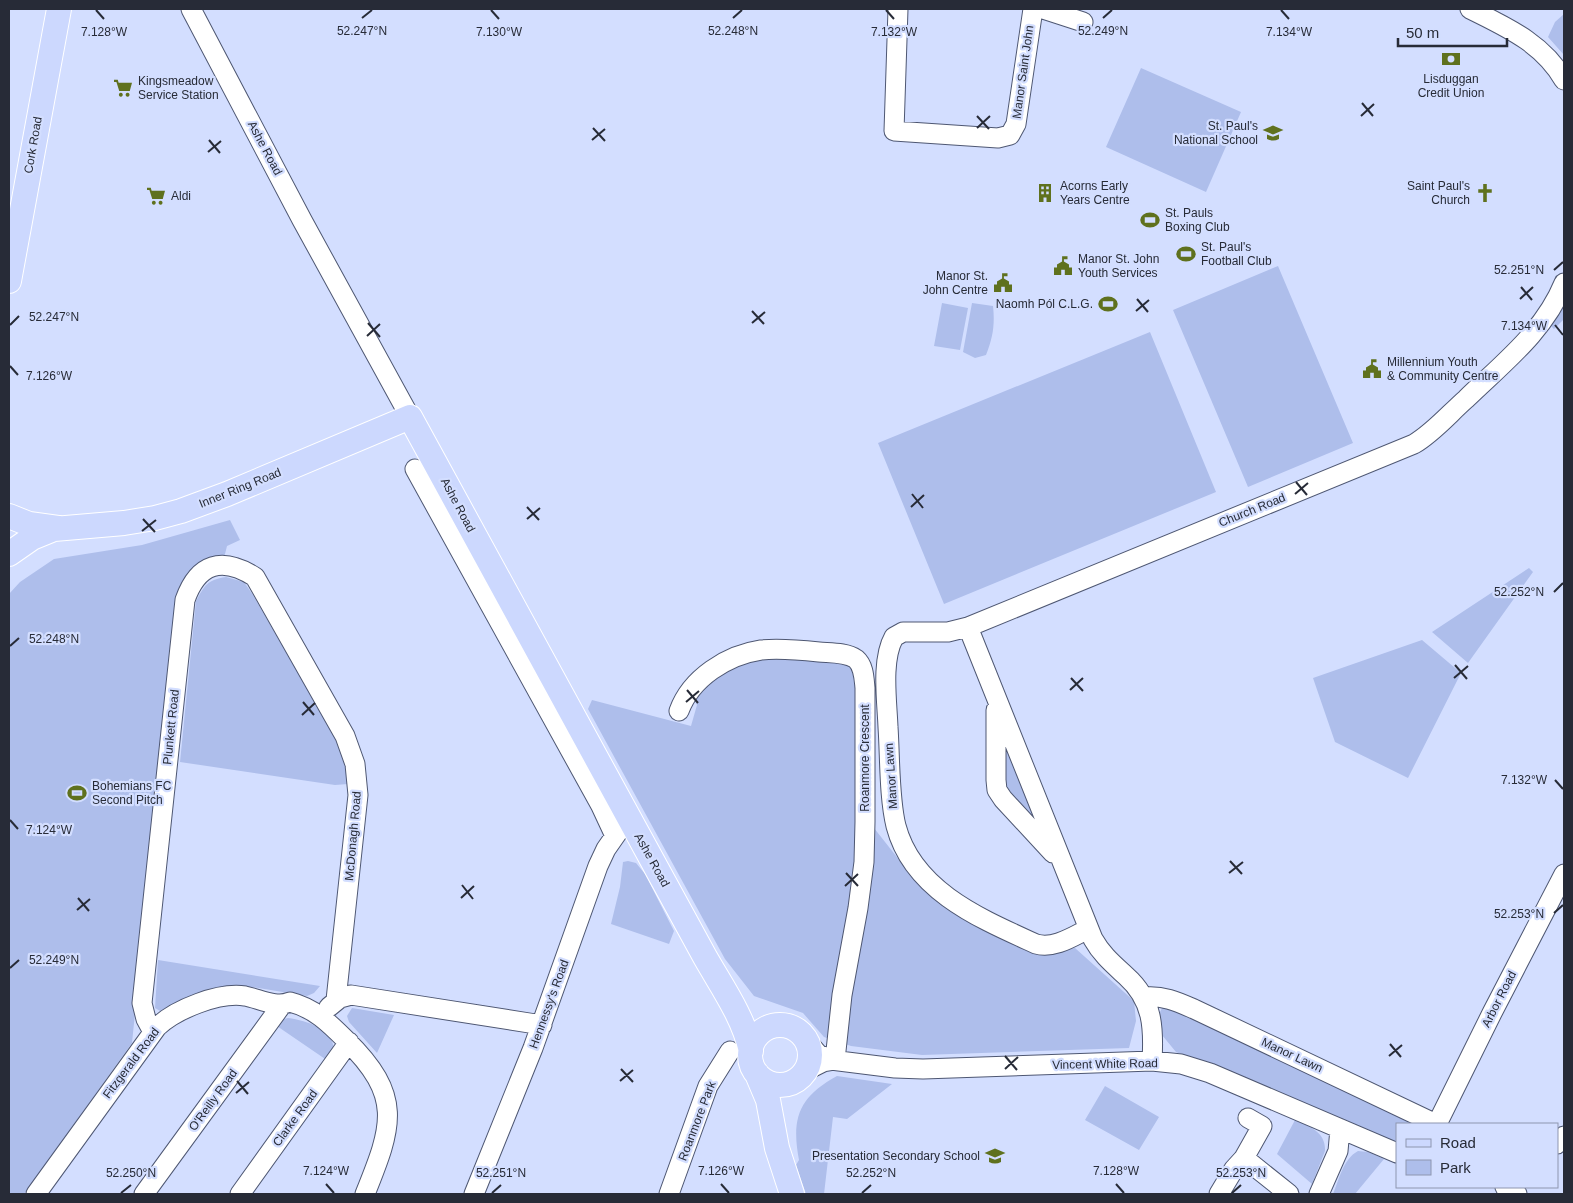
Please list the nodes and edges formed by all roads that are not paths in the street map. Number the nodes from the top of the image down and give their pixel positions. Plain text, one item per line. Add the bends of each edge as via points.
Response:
1 (59, 9) edge
2 (191, 9) edge
3 (898, 9) edge
4 (1033, 9) edge
5 (1043, 9) edge
6 (1470, 9) edge
7 (1083, 22) dead end
8 (1564, 80) edge
9 (9, 281) edge
10 (1564, 283) edge
11 (410, 417) junction
12 (415, 469) dead end
13 (9, 516) edge
14 (456, 522) junction
15 (62, 528) junction
16 (9, 554) edge
17 (255, 577) joint
18 (968, 627) junction
19 (511, 630) junction
20 (997, 702) junction
21 (679, 711) dead end
22 (629, 817) junction
23 (615, 836) junction
24 (1061, 861) junction
25 (1562, 880) edge
26 (1088, 929) junction
27 (729, 998) junction
28 (1144, 998) junction
29 (336, 1000) junction
30 (281, 1006) junction
31 (321, 1016) junction
32 (542, 1025) junction
33 (779, 1026) junction
34 (153, 1032) junction
35 (804, 1038) junction
36 (349, 1042) junction
37 (741, 1051) junction
38 (835, 1060) junction
39 (1152, 1062) junction
40 (757, 1074) junction
41 (801, 1076) junction
42 (1434, 1123) edge
43 (1437, 1123) edge
44 (1262, 1126) dead end
45 (774, 1131) junction
46 (1348, 1133) junction
47 (1396, 1153) edge
48 (1244, 1158) junction
49 (36, 1194) edge
50 (144, 1194) edge
51 (240, 1194) edge
52 (364, 1194) edge
53 (474, 1194) edge
54 (669, 1194) edge
55 (792, 1194) edge
56 (1219, 1194) edge
57 (1289, 1194) edge
58 (1319, 1194) edge

1 - 9 main road, Cork Road
2 - 11 street, Ashe Road
3 - 4 street, Manor Saint John via 894,131 993,138 1006,136 1015,128
5 - 7 street
6 - 8 street via 1529,41
10 - 18 street, Church Road via 1538,329 1419,441
11 - 14 main road, Ashe Road
11 - 15 main road, Inner Ring Road via 181,511 132,522
12 - 14 street
13 - 15 main road, Inner Ring Road via 29,524
14 - 19 main road, Ashe Road
15 - 16 main road, Inner Ring Road via 39,534
17 - 29 street, McDonagh Road via 345,736 355,764 358,795
17 - 34 street, Plunkett Road via 240,567 224,565 210,568 198,576 185,600 142,1003
18 - 20 street
18 - 26 street, Manor Lawn via 948,632 903,632 892,642 887,660 886,698 893,808 899,834 907,852 926,877 968,911 1040,946 1055,944
19 - 22 main road, Ashe Road
19 - 23 street
20 - 24 street
20 - 24 street via 997,790
21 - 38 street, Roanmore Crescent via 689,691 701,679 721,664 750,653 776,650 842,654 855,659 862,668 865,688 864,862
22 - 23 street, Hennessy's Road
22 - 27 main road, Ashe Road
23 - 32 street, Hennessy's Road via 594,876
24 - 26 street
25 - 43 street, Arbor Road
26 - 28 street via 1105,957
27 - 33 main road, Ashe Road via 756,1021
27 - 37 main road, Ashe Road via 742,1024
28 - 39 street via 1152,1026
28 - 42 street, Manor Lawn via 1166,998 1194,1009
29 - 31 street
29 - 32 street via 356,996
30 - 31 street, Fitzgerald Road via 290,1002
30 - 34 street, Fitzgerald Road via 243,996 221,998 175,1014
30 - 50 street, O'Reilly Road
31 - 36 street, Fitzgerald Road
32 - 53 street, Hennessy's Road
33 - 35 main road via 790,1028
33 - 37 main road via 768,1028 752,1045
34 - 49 street, Fitzgerald Road
35 - 38 street, Vincent White Road via 818,1054
35 - 41 main road via 809,1060
36 - 51 street, Clarke Road
36 - 52 street, Fitzgerald Road via 377,1076 387,1109 383,1146
37 - 40 main road
37 - 54 street, Roanmore Park via 708,1086
38 - 39 street, Vincent White Road via 923,1069
38 - 41 street via 823,1062
39 - 46 street, Vincent White Road via 1181,1064 1210,1073
40 - 41 main road via 772,1084 785,1085
40 - 45 main road via 768,1100
41 - 45 main road via 780,1104
44 - 48 street
45 - 55 main road
46 - 47 street, Vincent White Road
46 - 58 street
48 - 56 street
48 - 57 street

